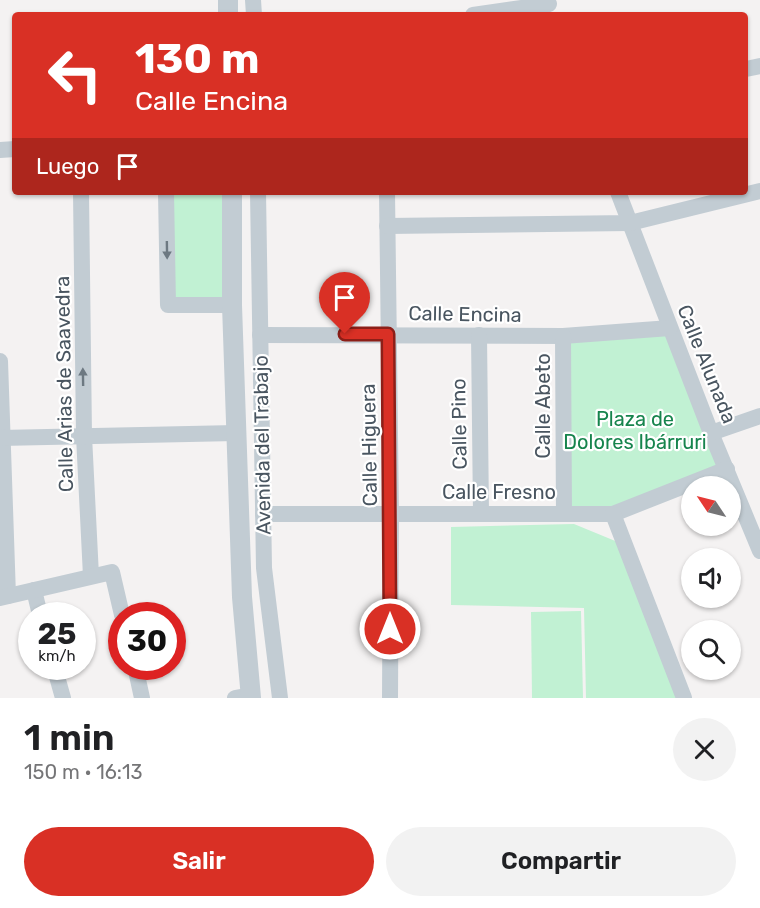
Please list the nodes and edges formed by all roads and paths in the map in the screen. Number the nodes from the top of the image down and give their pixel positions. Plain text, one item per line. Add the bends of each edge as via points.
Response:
1 (550, 6) edge
2 (499, 12) edge
3 (81, 195) edge
4 (166, 195) edge
5 (232, 195) edge
6 (258, 195) edge
7 (387, 195) edge
8 (619, 195) edge
9 (744, 195) edge
10 (630, 224) junction
11 (387, 226) junction
12 (232, 305) junction
13 (670, 328) junction
14 (388, 334) junction
15 (260, 335) junction
16 (478, 335) junction
17 (563, 336) junction
18 (0, 361) edge
19 (760, 416) edge
20 (711, 433) junction
21 (236, 434) junction
22 (84, 436) junction
23 (1, 438) edge
24 (727, 470) junction
25 (564, 513) junction
26 (263, 514) junction
27 (391, 514) junction
28 (481, 514) junction
29 (613, 514) junction
30 (760, 551) edge
31 (91, 576) junction
32 (34, 590) junction
33 (4, 597) edge
34 (37, 602) edge
35 (119, 602) edge
36 (58, 680) edge
37 (138, 680) edge
38 (246, 697) edge
39 (63, 698) edge
40 (142, 698) edge
41 (280, 698) edge
42 (390, 698) edge
43 (684, 698) edge

1 - 2 street
22 -> 3 street, Calle Arias de Saavedra
4 -> 12 street via 168,305
5 - 12 street, Avenida del Trabajo
6 - 15 street, Avenida del Trabajo
7 - 11 street, Calle Higuera
8 - 10 street, Calle Alunada
9 - 10 street
10 - 11 street
10 - 13 street, Calle Alunada
11 - 14 street, Calle Higuera
12 - 21 street, Avenida del Trabajo
13 - 17 street, Calle Encina
13 - 20 street, Calle Alunada
14 - 15 street, Calle Encina
14 - 16 street, Calle Encina
14 - 27 street, Calle Higuera
15 - 26 street, Avenida del Trabajo
16 - 17 street, Calle Encina
16 - 28 street, Calle Pino
17 - 25 street, Calle Abeto
18 - 23 street
19 - 20 street
20 - 24 street, Calle Alunada
21 - 22 street
21 - 38 street, Avenida del Trabajo
22 - 23 street
22 - 31 street, Calle Arias de Saavedra
23 - 33 street
24 - 29 street, Calle Fresno
24 - 30 street, Calle Alunada
25 - 28 street, Calle Fresno
25 - 29 street, Calle Fresno
26 - 27 street, Calle Fresno
26 - 41 street, Avenida del Trabajo via 264,568
27 - 28 street, Calle Fresno
27 - 42 street, Calle Higuera
29 - 43 street
31 - 32 street
31 - 35 street via 112,572
32 - 33 street
32 - 34 street
36 - 39 street
37 - 40 street

